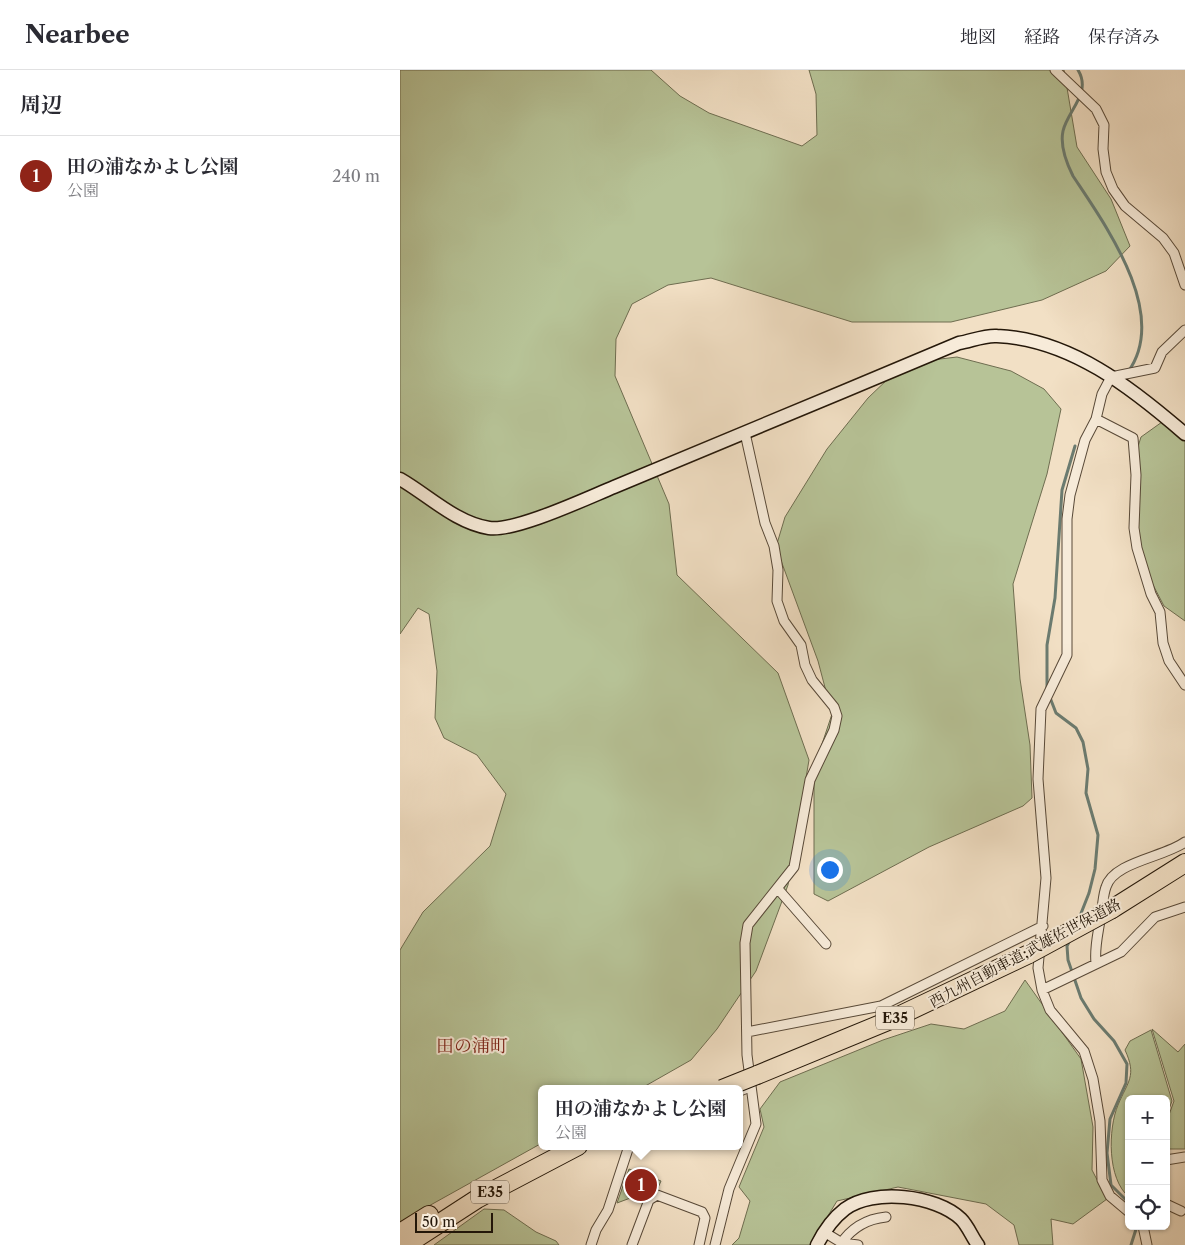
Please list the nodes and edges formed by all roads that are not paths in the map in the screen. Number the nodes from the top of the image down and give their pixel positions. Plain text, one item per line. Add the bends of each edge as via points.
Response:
1 (1054, 70) edge
2 (1185, 285) edge
3 (1185, 330) edge
4 (1112, 377) junction
5 (1096, 419) junction
6 (745, 433) junction
7 (1185, 434) edge
8 (400, 479) edge
9 (1185, 685) edge
10 (1185, 842) edge
11 (1185, 863) edge
12 (778, 889) junction
13 (1185, 907) edge
14 (1043, 926) junction
15 (826, 944) dead end
16 (1096, 963) junction
17 (1042, 990) junction
18 (747, 1032) junction
19 (754, 1081) junction
20 (738, 1085) edge
21 (743, 1090) edge
22 (562, 1150) edge
23 (570, 1150) edge
24 (628, 1150) edge
25 (1185, 1157) edge
26 (1170, 1159) edge
27 (477, 1199) junction
28 (1170, 1206) edge
29 (1125, 1209) edge
30 (1181, 1211) dead end
31 (886, 1217) dead end
32 (1144, 1230) edge
33 (824, 1232) junction
34 (400, 1234) edge
35 (400, 1244) edge
36 (841, 1244) edge
37 (406, 1245) edge
38 (590, 1245) edge
39 (632, 1245) edge
40 (698, 1245) edge
41 (715, 1245) edge
42 (817, 1245) edge
43 (858, 1245) edge
44 (978, 1245) edge
45 (1147, 1245) edge

1 - 2 street via 1096,109 1104,125 1105,164 1113,189 1124,206 1163,238 1174,254
3 - 4 street via 1162,352 1155,368
4 - 5 street via 1102,394
4 - 6 street via 1088,362 1052,348 1026,339 995,336 960,343
4 - 7 street
5 - 9 street via 1133,438 1136,475 1134,528 1138,556 1160,612 1163,643 1169,661
5 - 14 street via 1085,440 1067,519 1067,655 1041,709 1038,779 1046,878
6 - 8 street via 542,516 490,528 453,514
6 - 12 street via 765,523 774,546 778,570 777,601 784,621 801,645 812,680 834,707 837,716 834,730 810,780 794,867
10 - 16 street via 1113,876 1106,885 1094,947
11 - 19 highway, 西九州自動車道;武雄佐世保道路 / E35, bridge via 1112,909 1029,954 888,1022
12 - 15 street
12 - 18 street via 748,925 744,943
13 - 16 street via 1155,917 1121,952
14 - 17 street via 1038,968
14 - 18 street via 882,1006
16 - 17 street
17 - 29 street via 1050,1010 1084,1051 1094,1079 1102,1180 1110,1196
18 - 19 street
19 - 20 highway, 西九州自動車道;武雄佐世保道路 / E35, bridge
19 - 21 street
19 - 41 street via 756,1124 729,1189
22 - 34 highway, E35 via 468,1194
23 - 27 highway, E35
24 - 38 street via 608,1210
25 - 26 street
27 - 35 highway
27 - 37 highway, E35
28 - 30 street
31 - 36 street via 859,1225
32 - 45 street
33 - 36 street
33 - 42 street
33 - 44 street via 828,1224 847,1208 890,1196 912,1197 939,1204 961,1219
36 - 43 street
39 - 40 street via 649,1200 657,1196 702,1212 705,1218

